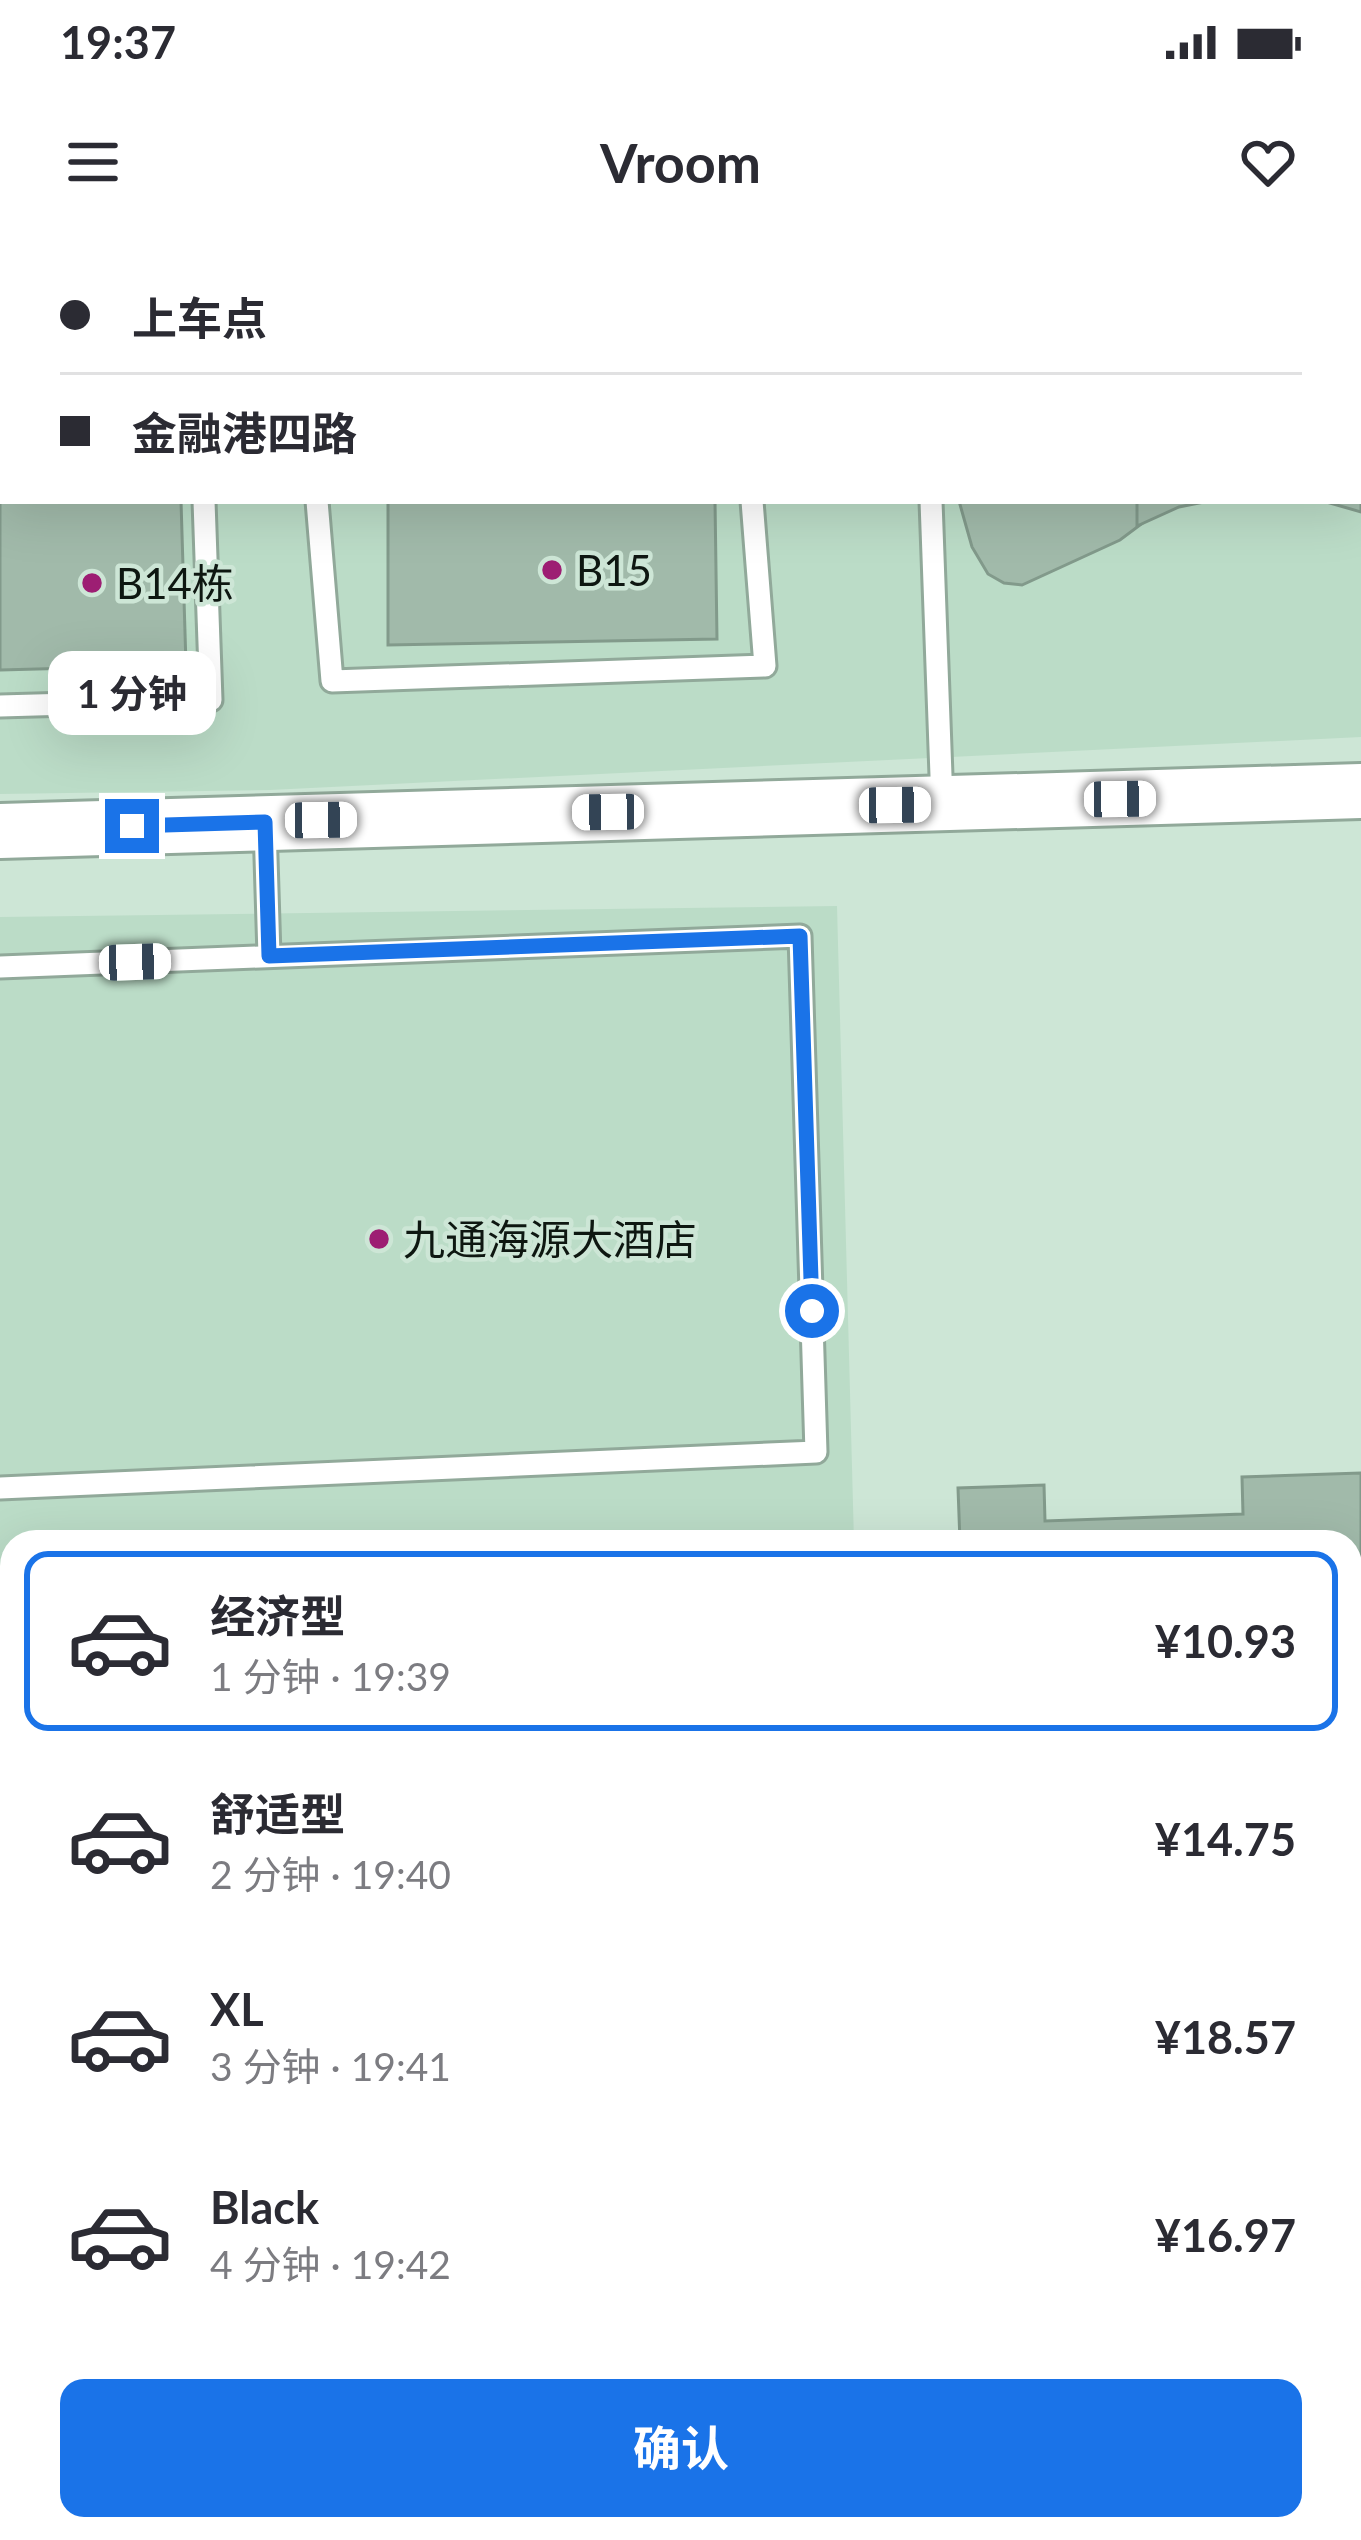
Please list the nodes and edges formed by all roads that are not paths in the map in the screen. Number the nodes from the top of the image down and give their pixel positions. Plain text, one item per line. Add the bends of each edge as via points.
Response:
1 (204, 504) edge
2 (317, 504) edge
3 (752, 504) edge
4 (931, 504) edge
5 (0, 706) edge
6 (1361, 791) edge
7 (943, 803) junction
8 (265, 822) junction
9 (0, 831) edge
10 (269, 956) junction
11 (0, 967) edge
12 (0, 1488) edge

1 - 5 lane via 211,700
2 - 3 lane via 332,680 765,666
4 - 7 lane
6 - 7 street
7 - 8 street
8 - 9 street
8 - 10 lane
10 - 11 lane
10 - 12 lane via 800,936 816,1452

